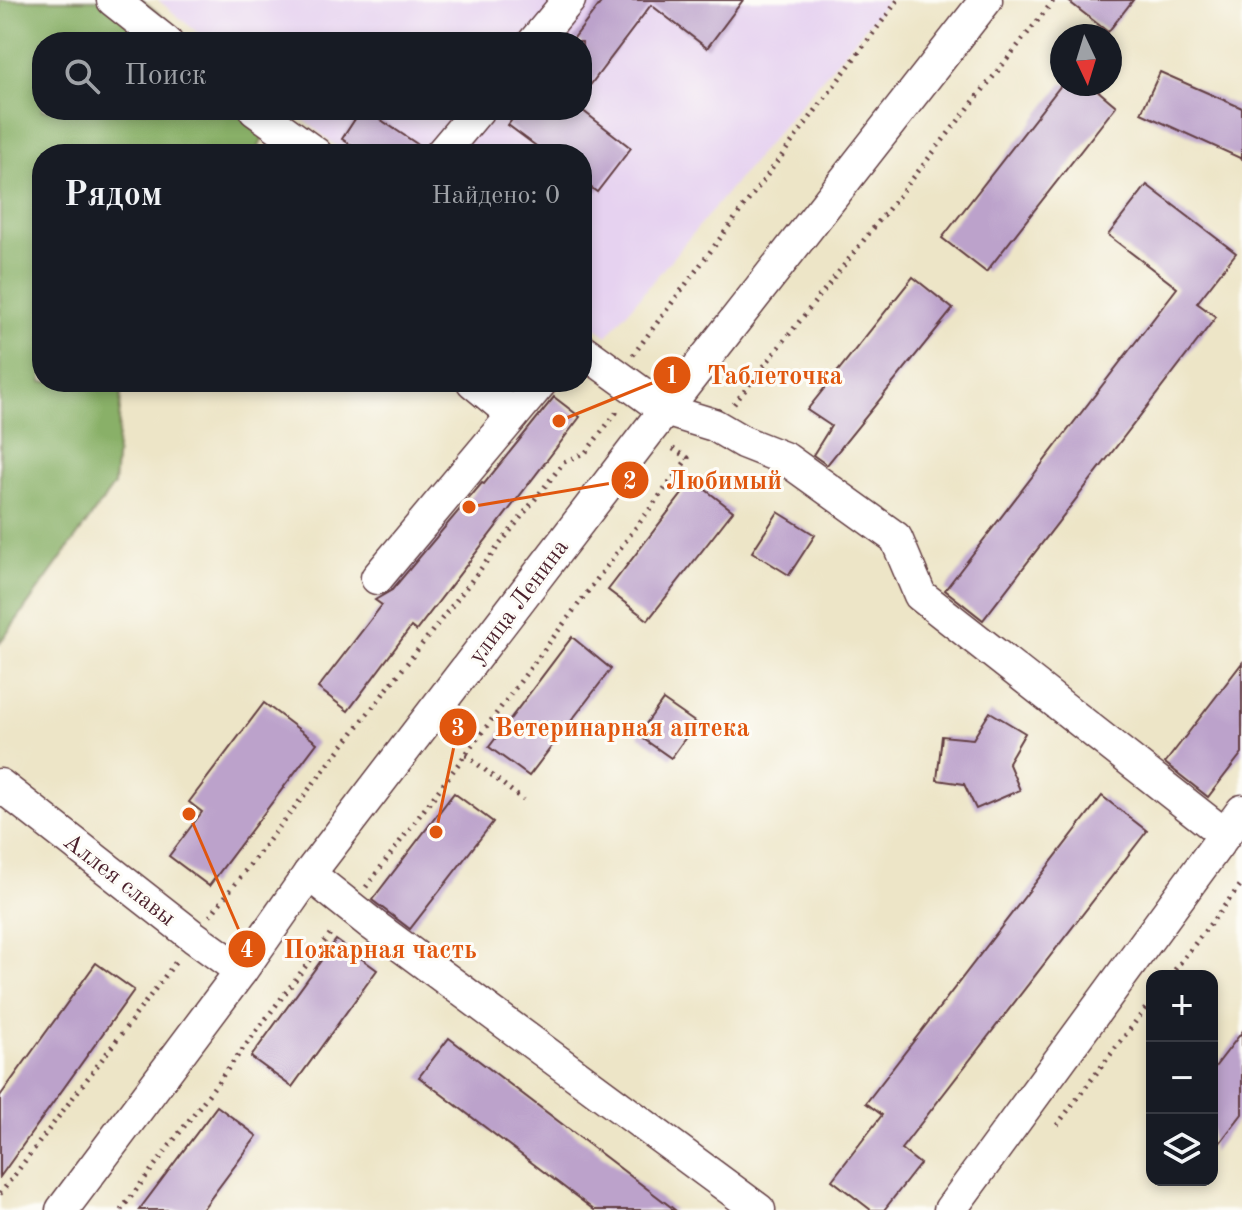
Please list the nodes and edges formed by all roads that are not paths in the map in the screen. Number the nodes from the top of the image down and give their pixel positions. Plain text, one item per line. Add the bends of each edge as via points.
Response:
1 (113, 0) edge
2 (569, 0) edge
3 (986, 0) edge
4 (153, 32) edge
5 (542, 32) edge
6 (269, 120) edge
7 (470, 120) edge
8 (302, 144) edge
9 (449, 144) edge
10 (592, 358) edge
11 (485, 392) edge
12 (533, 392) edge
13 (513, 415) junction
14 (656, 422) junction
15 (377, 578) dead end
16 (0, 785) edge
17 (1233, 822) edge
18 (309, 874) junction
19 (241, 971) junction
20 (62, 1210) edge
21 (759, 1210) edge
22 (950, 1210) edge

1 - 4 street
2 - 5 street
3 - 14 street, улица Ленина
6 - 8 street
7 - 9 street
10 - 14 street via 617,377
11 - 13 street
12 - 13 street
13 - 15 street
14 - 17 street via 714,425 786,459 896,538 920,595
14 - 18 street, улица Ленина
16 - 19 street, Аллея славы
17 - 22 street
18 - 19 street, улица Ленина
18 - 21 street
19 - 20 street, улица Ленина

